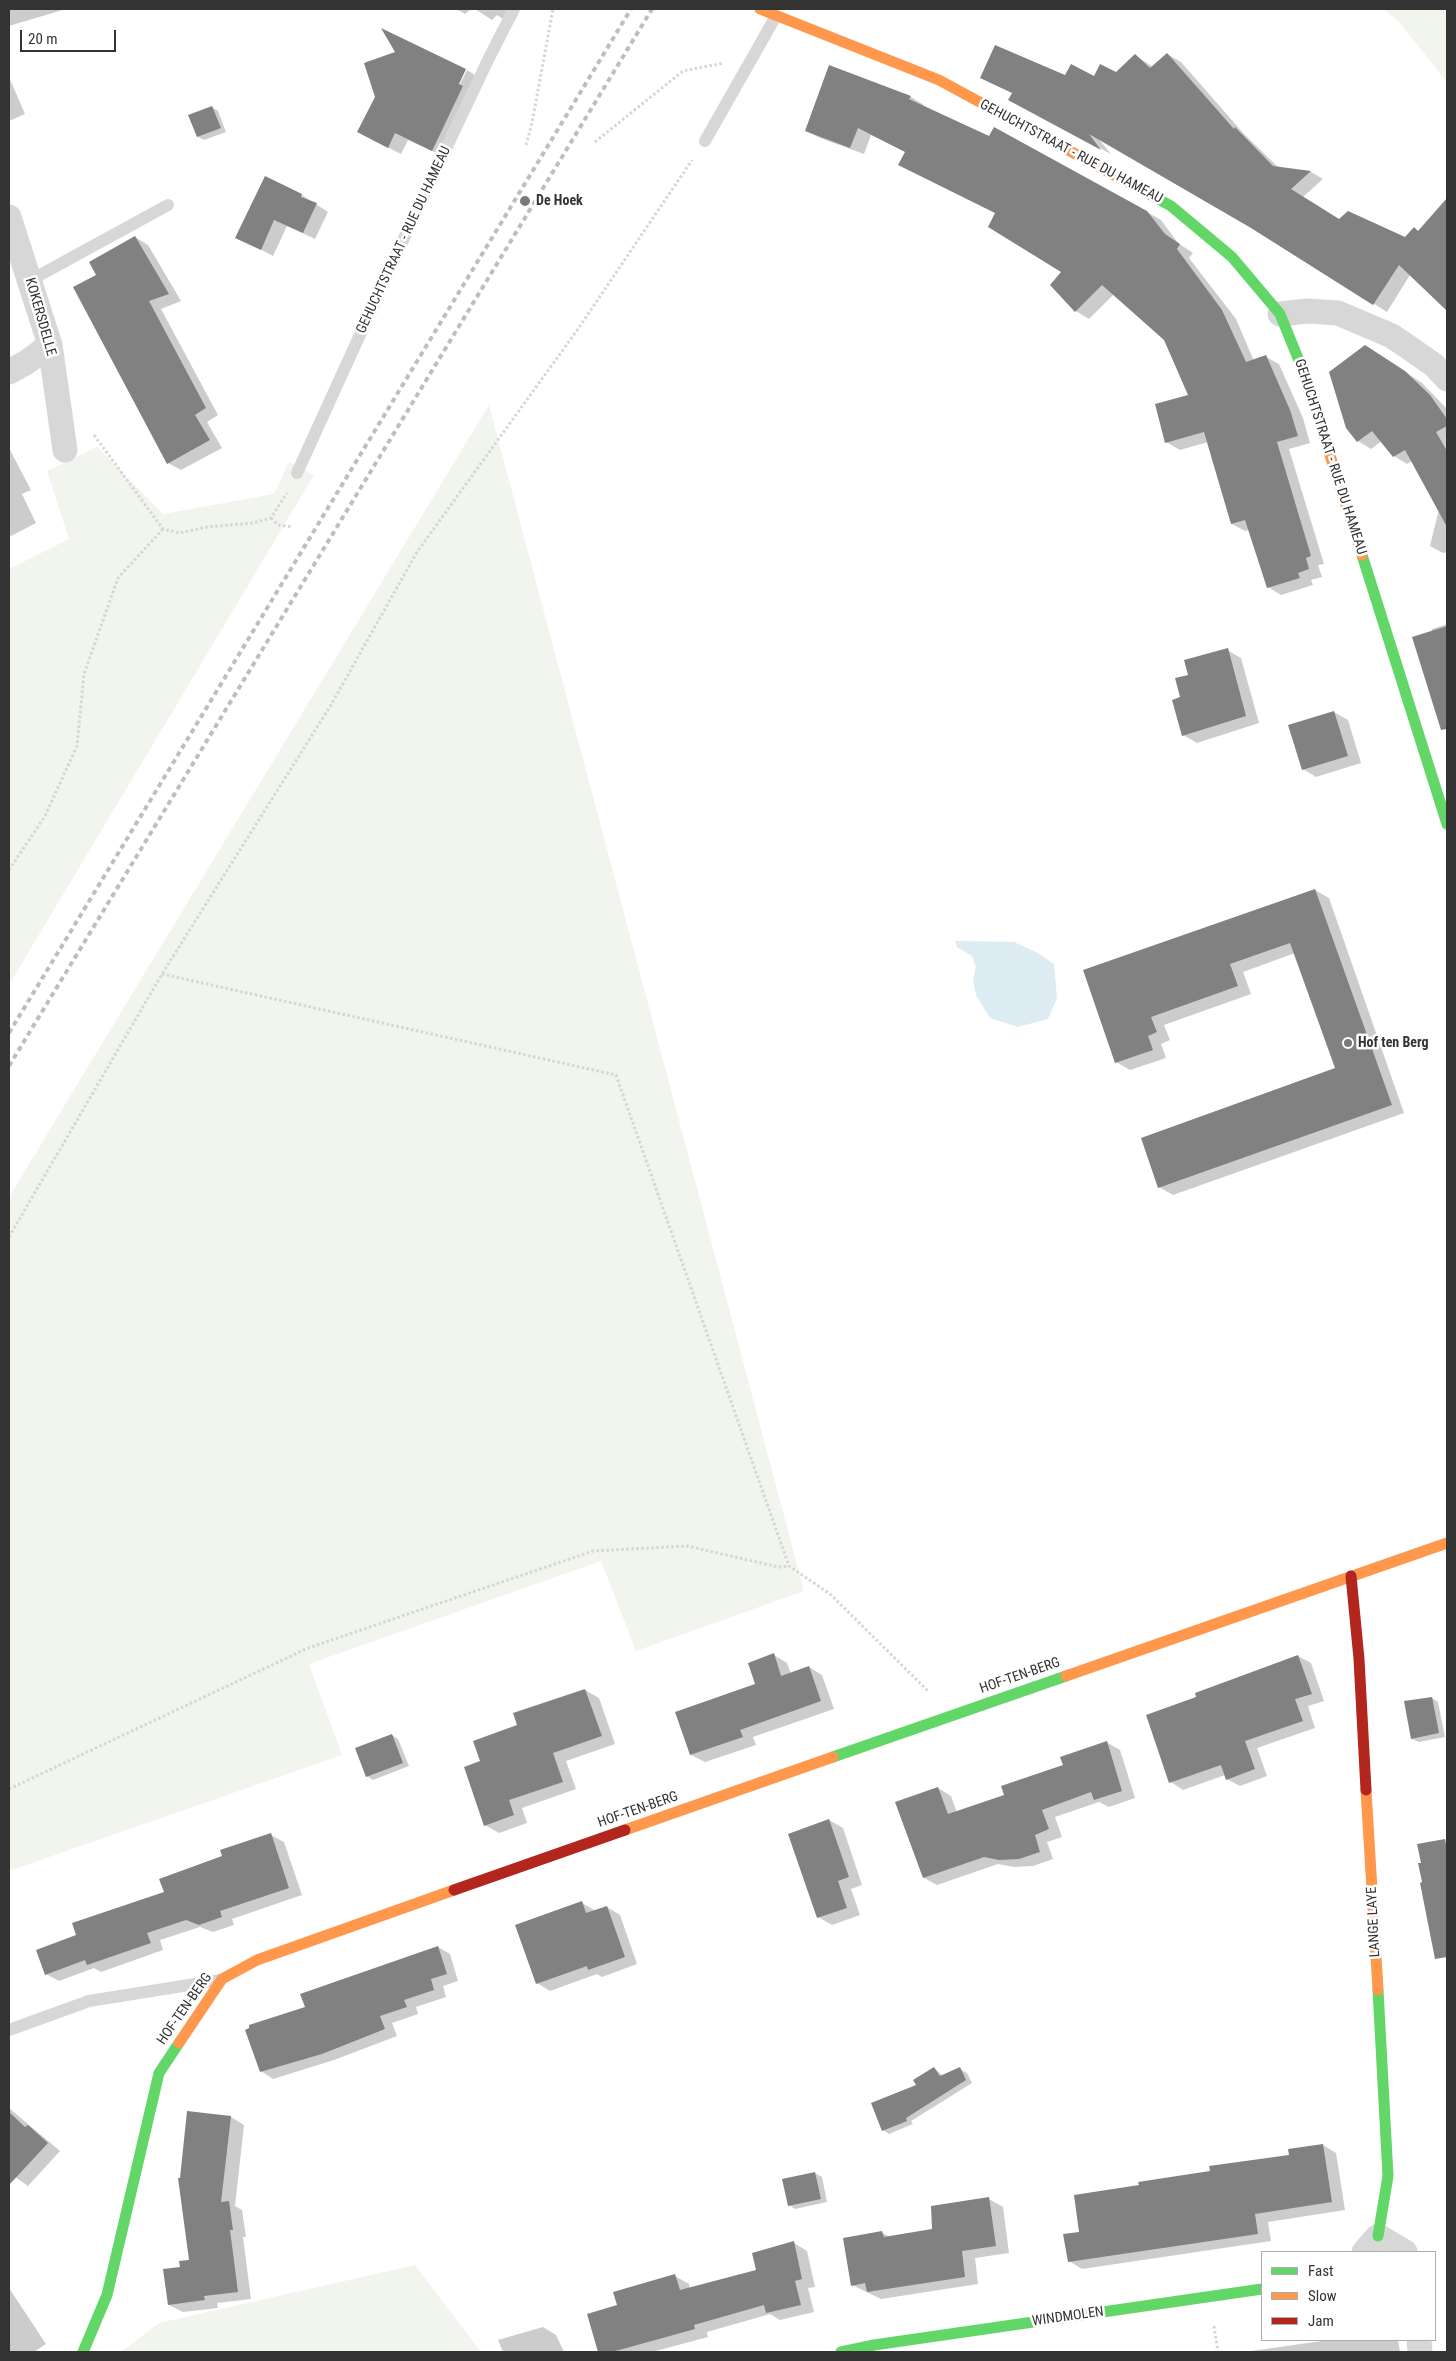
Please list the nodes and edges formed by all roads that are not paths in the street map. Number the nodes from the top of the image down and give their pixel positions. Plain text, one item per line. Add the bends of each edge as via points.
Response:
1 (514, 9) edge
2 (760, 9) edge
3 (776, 16) junction
4 (705, 141) road end
5 (168, 206) dead end
6 (9, 217) edge
7 (29, 280) junction
8 (1280, 314) junction
9 (50, 344) junction
10 (9, 372) edge
11 (1447, 379) edge
12 (64, 450) dead end
13 (297, 473) road end
14 (1447, 824) edge
15 (1447, 1543) edge
16 (1352, 1576) junction
17 (222, 1979) junction
18 (9, 2030) edge
19 (1371, 2244) edge
20 (1401, 2251) edge
21 (1261, 2289) edge
22 (876, 2348) edge
23 (83, 2352) edge
24 (840, 2352) edge

1 - 13 lane, GEHUCHTSTRAAT - RUE DU HAMEAU via 415,214
2 - 3 street, GEHUCHTSTRAAT - RUE DU HAMEAU
3 - 4 lane
3 - 8 street, GEHUCHTSTRAAT - RUE DU HAMEAU via 939,80 1171,206 1232,257
5 - 7 lane
6 - 7 street, KOKERSDELLE
7 - 9 street, KOKERSDELLE
8 - 11 street via 1308,311 1338,313 1392,336 1434,365
8 - 14 street, GEHUCHTSTRAAT - RUE DU HAMEAU via 1308,382
9 - 10 street
9 - 12 street, KOKERSDELLE
15 - 16 street, HOF-TEN-BERG
16 - 17 street, HOF-TEN-BERG via 344,1928 257,1960
16 - 19 street, LANGE LAYE via 1360,1659 1388,2176
17 - 18 lane via 89,2001
17 - 23 street, HOF-TEN-BERG via 159,2073 107,2295
19 - 20 street, LANGE LAYE
21 - 22 street, WINDMOLEN
22 - 24 street, WINDMOLEN

